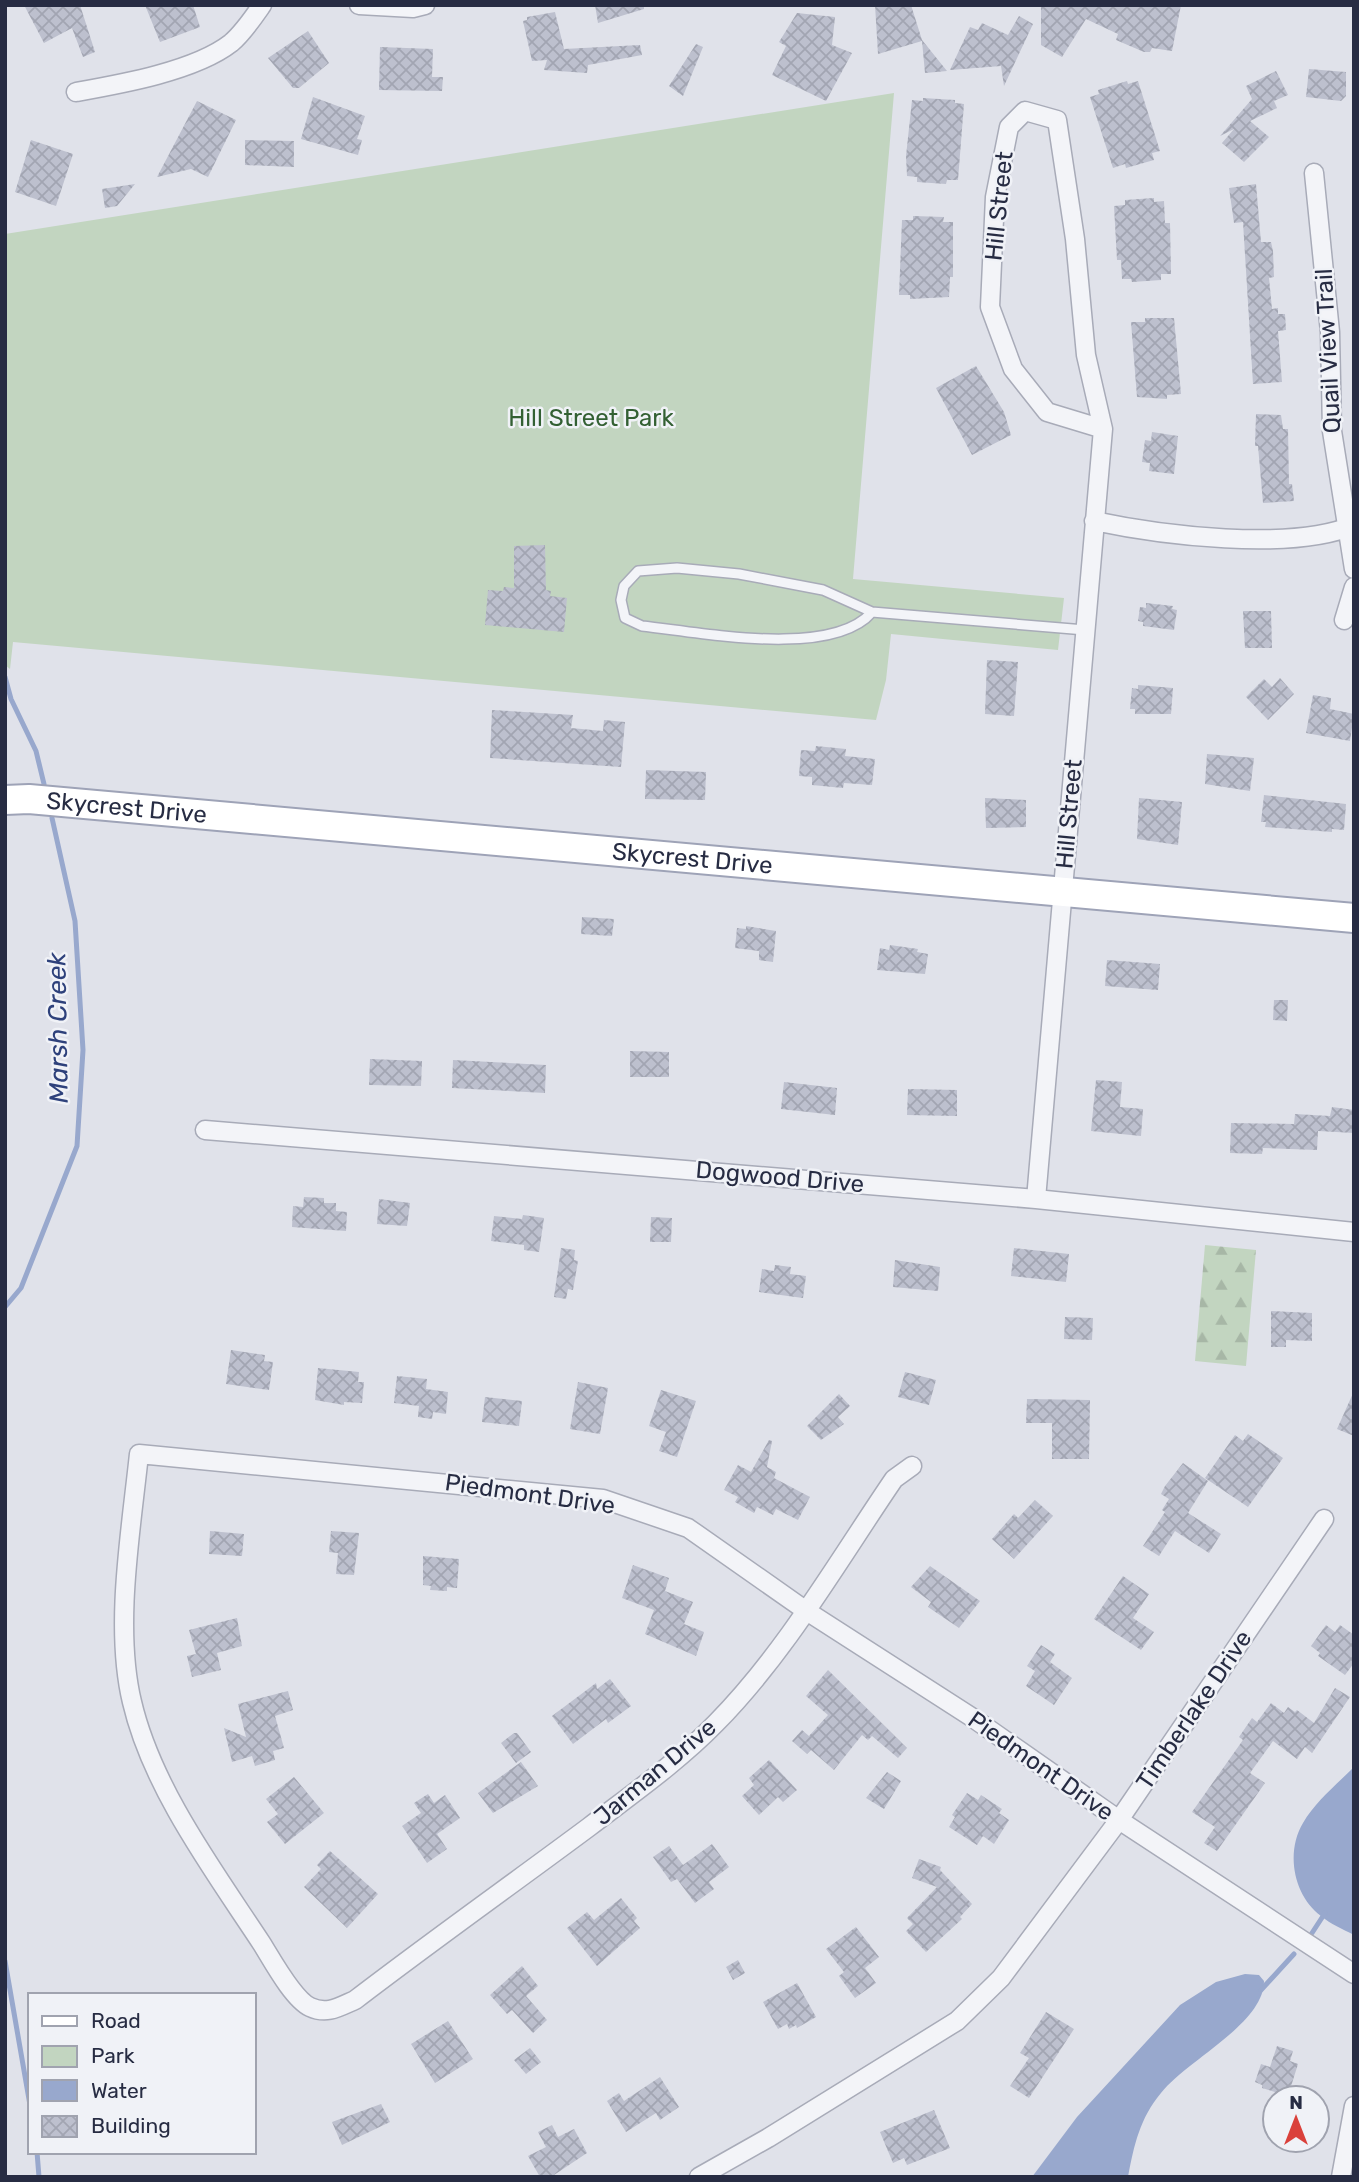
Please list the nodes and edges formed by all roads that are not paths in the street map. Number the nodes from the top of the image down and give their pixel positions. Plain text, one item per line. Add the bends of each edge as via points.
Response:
1 (262, 5) edge
2 (359, 5) edge
3 (425, 5) edge
4 (76, 92) dead end
5 (1314, 173) dead end
6 (1103, 429) junction
7 (1094, 521) junction
8 (1351, 526) edge
9 (1354, 569) edge
10 (1354, 587) edge
11 (872, 612) junction
12 (1344, 620) dead end
13 (1084, 630) junction
14 (13, 798) edge
15 (1062, 892) junction
16 (1354, 918) edge
17 (205, 1130) dead end
18 (1036, 1199) junction
19 (1354, 1232) edge
20 (912, 1466) dead end
21 (1324, 1519) dead end
22 (805, 1610) junction
23 (1119, 1820) junction
24 (1354, 1974) edge
25 (331, 2011) joint
26 (1354, 2106) edge
27 (699, 2177) edge
28 (1341, 2177) edge

1 - 4 street via 230,44 188,64 132,82
2 - 3 street
5 - 8 street, Quail View Trail via 1330,332 1332,430 1338,481
6 - 6 street, Hill Street via 1086,355 1057,120 1025,111 1009,127 995,197 990,307 1013,369 1047,412
6 - 7 street, Hill Street
7 - 8 street via 1259,539
7 - 13 street, Hill Street
8 - 9 street, Quail View Trail
10 - 12 street
11 - 11 lane via 823,590 677,568 638,571 624,586 621,600 625,618 642,626 765,639 816,638 862,623
11 - 13 lane
13 - 15 street, Hill Street
14 - 15 main road, Skycrest Drive
15 - 16 main road, Skycrest Drive
15 - 18 street, Hill Street
17 - 18 street, Dogwood Drive
18 - 19 street, Dogwood Drive
20 - 22 street, Jarman Drive via 894,1479
21 - 23 street, Timberlake Drive
22 - 23 street, Piedmont Drive via 974,1718
22 - 25 street, Jarman Drive via 767,1665 716,1723 653,1779 355,2000
22 - 25 street, Piedmont Drive via 688,1528 603,1499 139,1454 125,1615 132,1703 176,1809 217,1877 285,1980 309,2007
23 - 24 street, Piedmont Drive
23 - 27 street, Timberlake Drive via 1001,1978 957,2021
26 - 28 street

